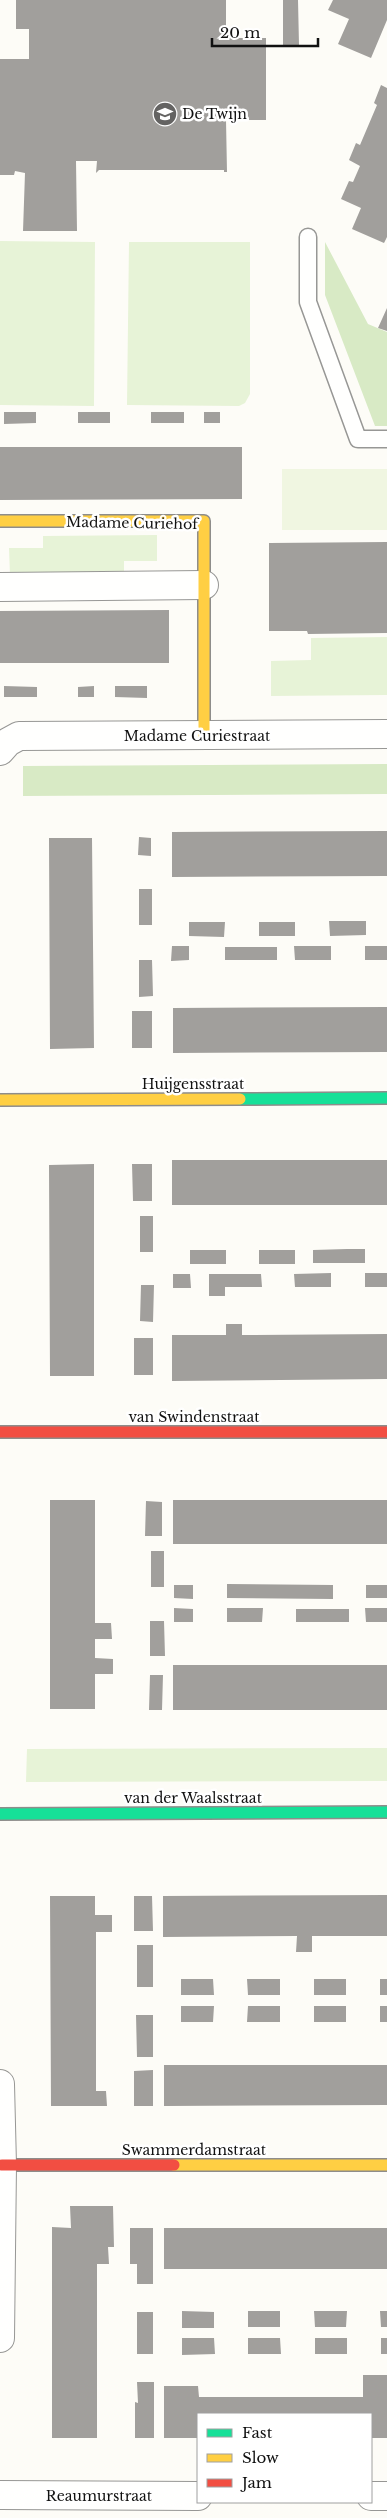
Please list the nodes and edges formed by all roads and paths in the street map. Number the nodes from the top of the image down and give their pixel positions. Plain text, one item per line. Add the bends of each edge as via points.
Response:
1 (308, 237) dead end
2 (387, 439) edge
3 (0, 521) edge
4 (204, 585) junction
5 (0, 587) edge
6 (387, 734) edge
7 (204, 736) junction
8 (4, 746) edge
9 (387, 1098) edge
10 (0, 1100) edge
11 (0, 1432) edge
12 (387, 1432) edge
13 (387, 1812) edge
14 (0, 1814) edge
15 (0, 2084) edge
16 (387, 2165) edge
17 (2, 2166) junction
18 (0, 2338) edge
19 (0, 2495) edge
20 (197, 2496) edge
21 (372, 2496) edge
22 (387, 2496) edge

1 - 2 lane via 308,302 358,440
3 - 4 street, Madame Curiehof via 204,521
4 - 5 street
4 - 7 street, Madame Curiehof
6 - 7 street, Madame Curiestraat
7 - 8 street, Madame Curiestraat via 19,736
9 - 10 street, Huijgensstraat
11 - 12 street, van Swindenstraat
13 - 14 street, van der Waalsstraat
15 - 17 street
16 - 17 street, Swammerdamstraat
17 - 18 street
19 - 20 street, Reaumurstraat
21 - 22 street

